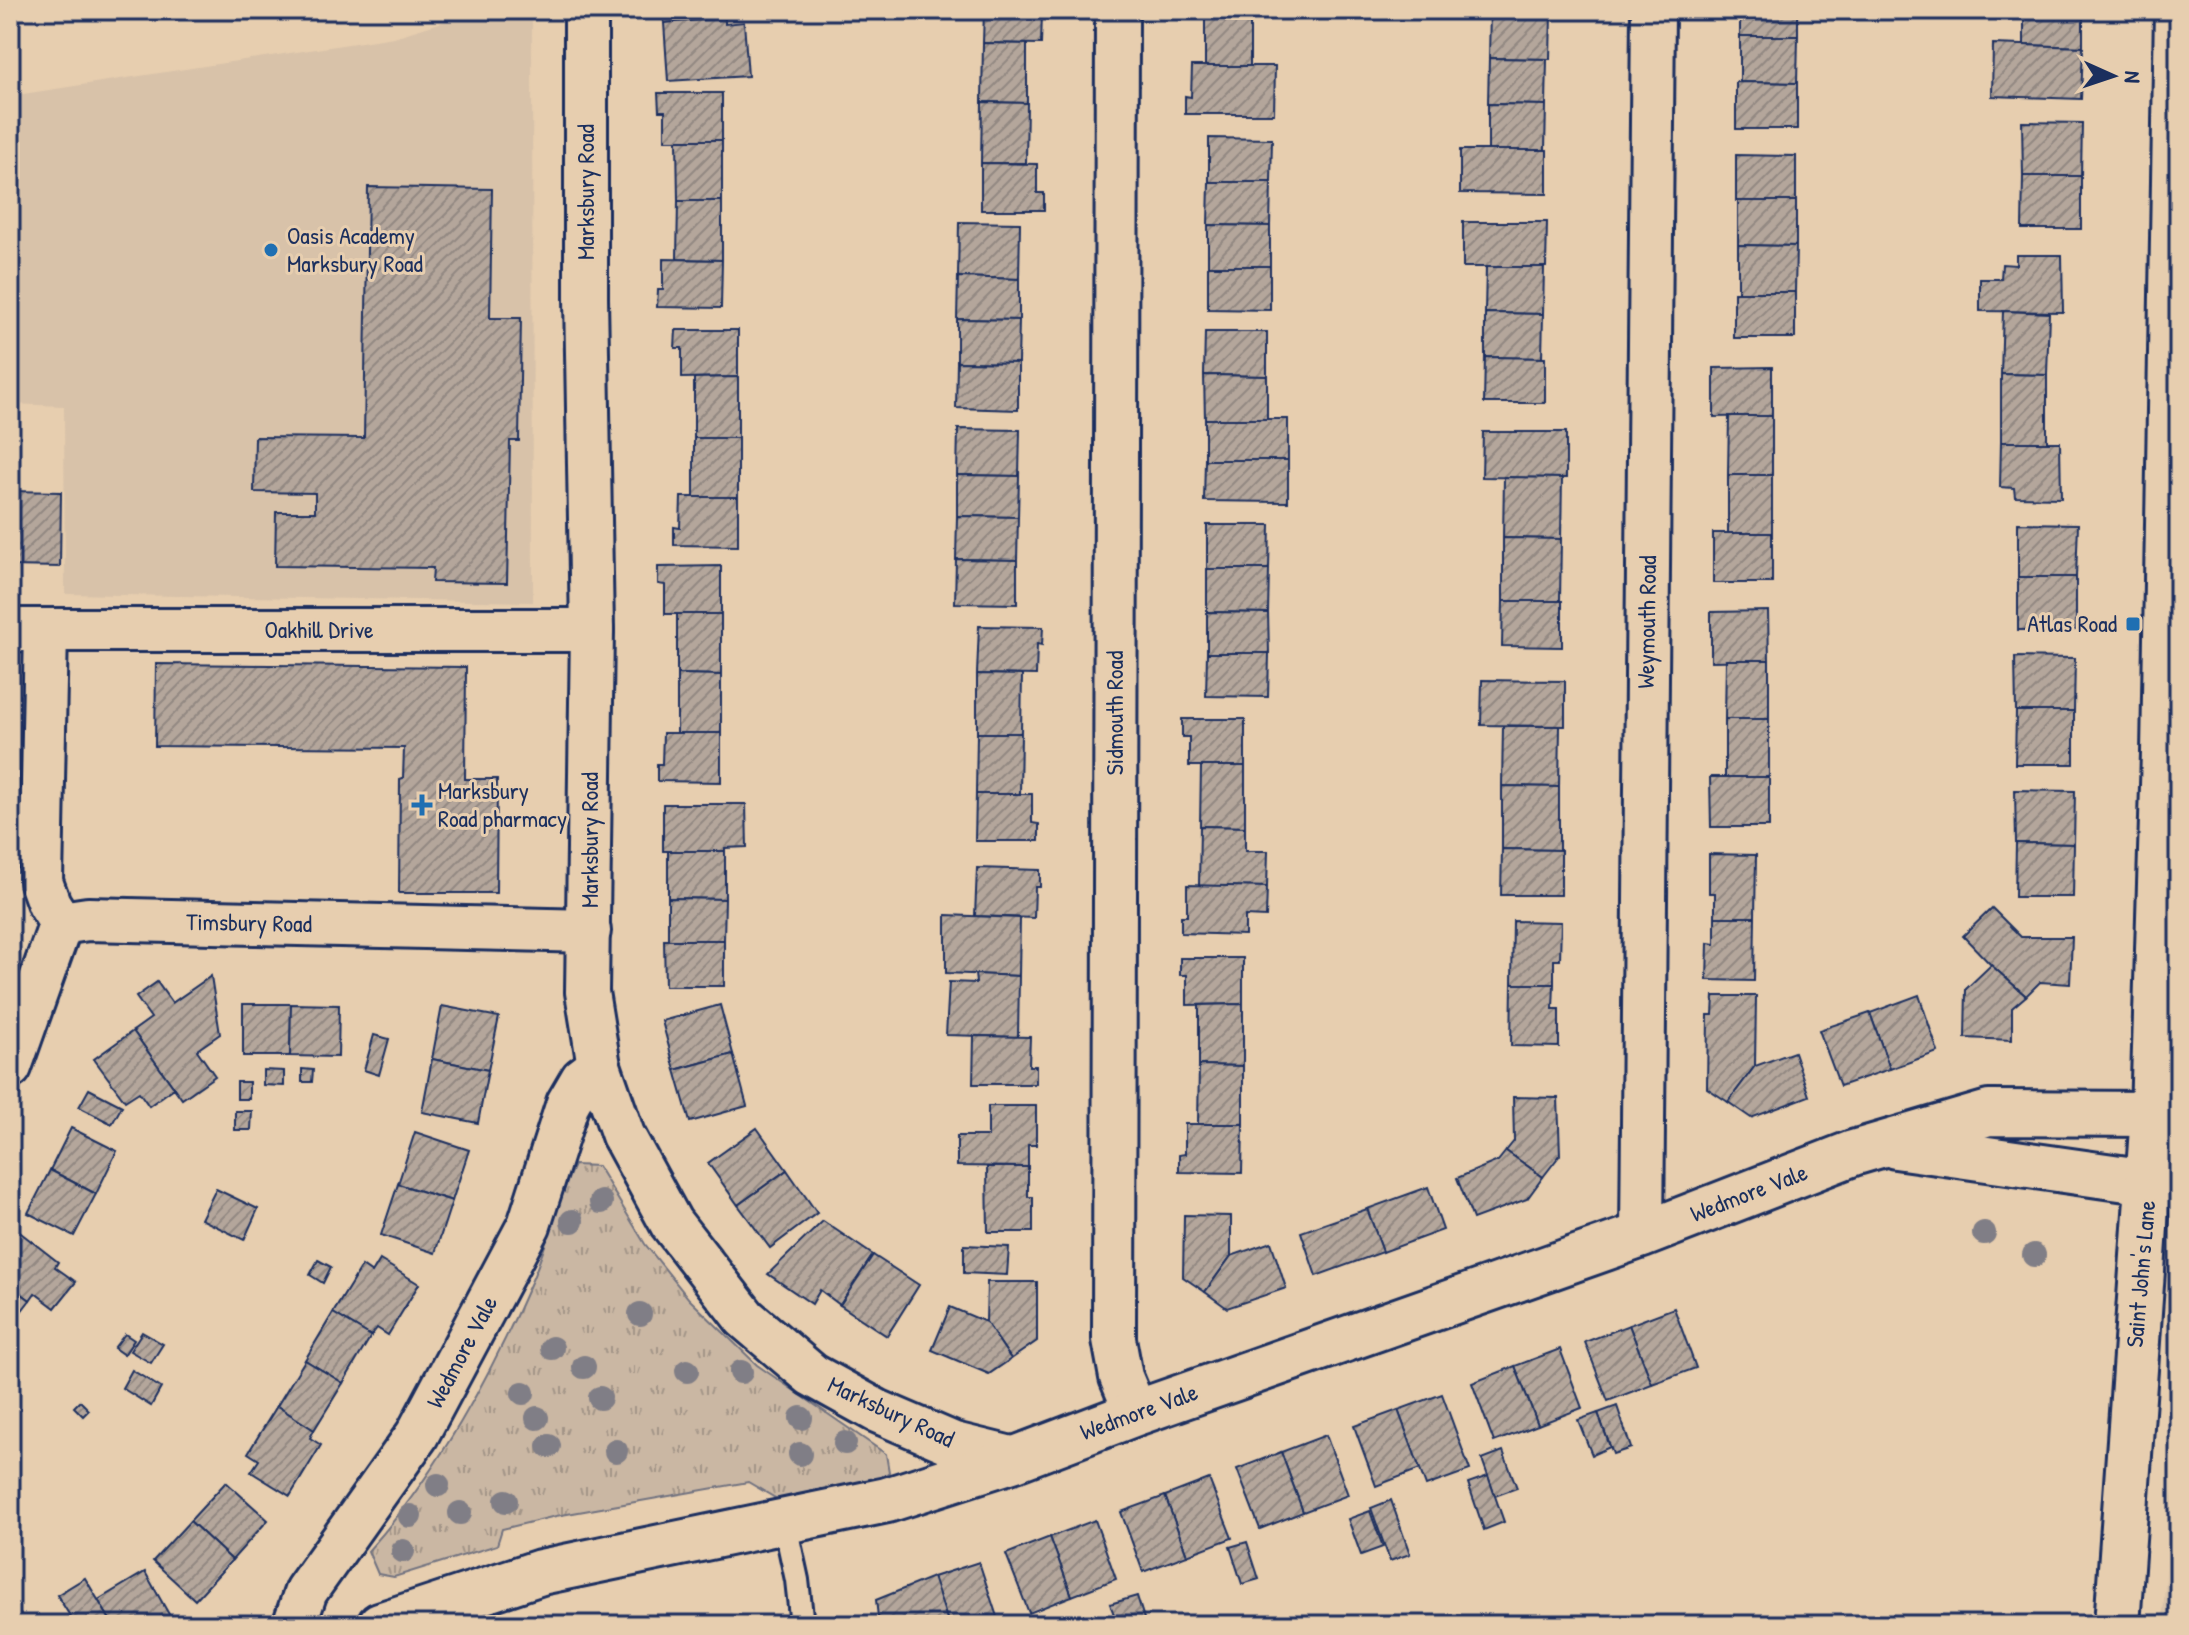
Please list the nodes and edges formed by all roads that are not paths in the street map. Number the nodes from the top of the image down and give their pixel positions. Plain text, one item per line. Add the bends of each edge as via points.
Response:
1 (586, 10) edge
2 (1117, 10) edge
3 (1653, 10) edge
4 (2177, 10) edge
5 (2176, 370) edge
6 (28, 630) edge
7 (592, 630) junction
8 (74, 921) junction
9 (589, 931) junction
10 (599, 1066) junction
11 (10, 1067) edge
12 (2166, 1118) edge
13 (1882, 1144) junction
14 (2148, 1182) junction
15 (1642, 1235) junction
16 (1136, 1413) junction
17 (1015, 1459) junction
18 (784, 1520) junction
19 (298, 1625) edge
20 (380, 1625) edge
21 (802, 1625) edge
22 (2117, 1625) edge

1 - 7 street, Marksbury Road
2 - 16 street, Sidmouth Road via 1114,1339 1121,1377
3 - 15 street, Weymouth Road
4 - 5 street, Saint John's Lane
5 - 12 street, Saint John's Lane via 2164,769
6 - 7 street, Oakhill Drive
6 - 8 street, Oakhill Drive via 41,882 49,904
7 - 9 street, Marksbury Road
8 - 9 street, Timsbury Road
8 - 11 street
9 - 10 street, Marksbury Road via 587,992
10 - 17 street, Marksbury Road via 623,1135 671,1223 745,1318 812,1375 877,1411 954,1444
10 - 19 street, Wedmore Vale via 582,1079 568,1103 529,1225 470,1338 417,1435 306,1591
12 - 13 street, Wedmore Vale via 1989,1113
12 - 14 street, Saint John's Lane
13 - 14 street, Wedmore Vale
13 - 15 street, Wedmore Vale
14 - 22 street, Saint John's Lane
15 - 16 street, Wedmore Vale
16 - 17 street, Wedmore Vale
17 - 18 street, Wedmore Vale via 887,1500
18 - 20 street, Wedmore Vale via 541,1572
18 - 21 lane

